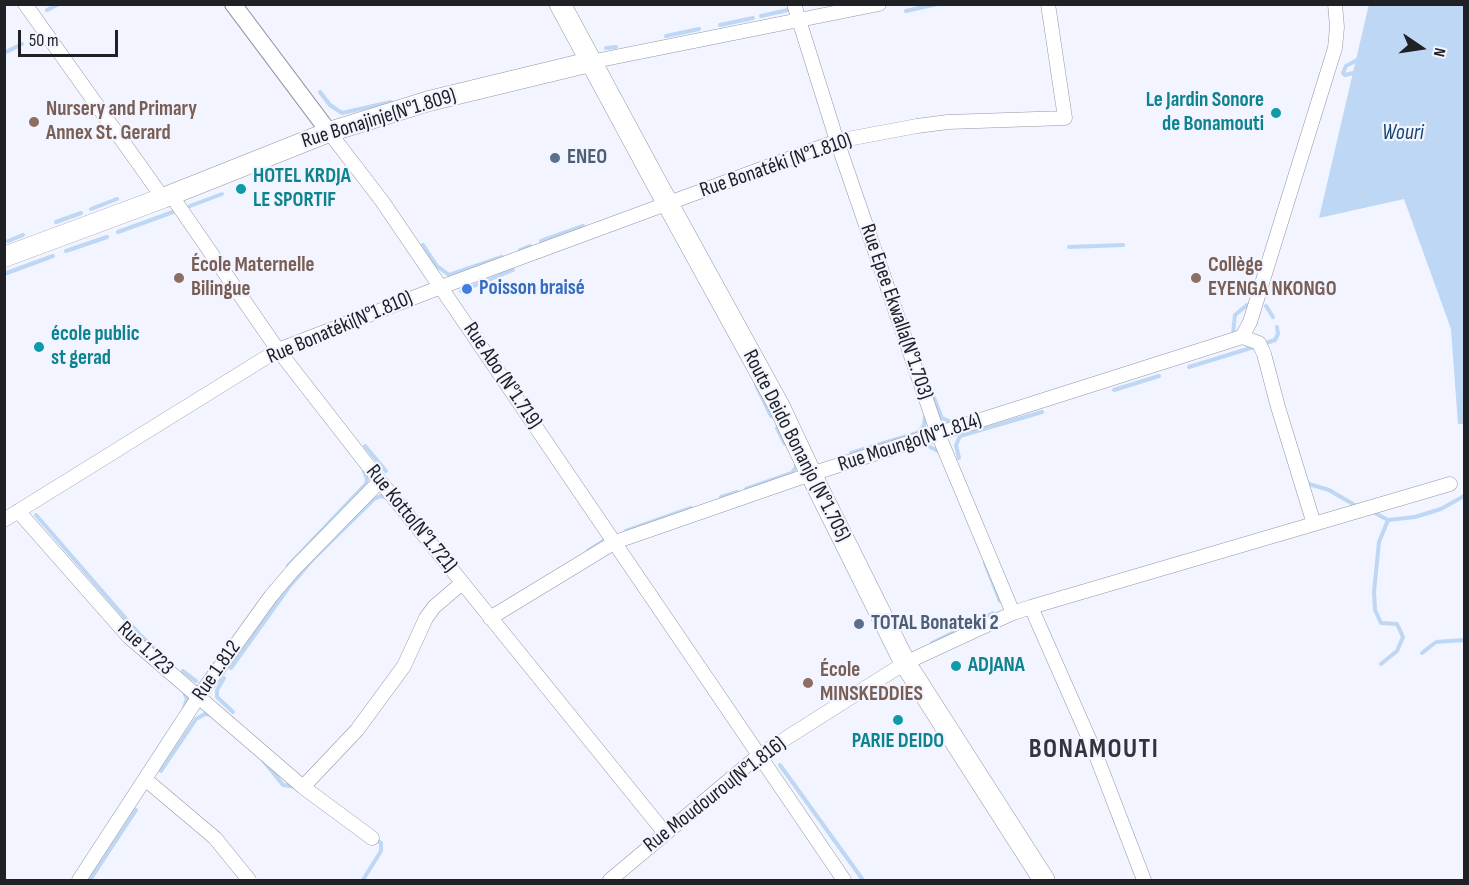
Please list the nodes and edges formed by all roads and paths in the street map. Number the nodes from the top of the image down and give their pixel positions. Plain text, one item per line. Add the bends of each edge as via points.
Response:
1 (233, 4) edge
2 (560, 4) edge
3 (794, 4) edge
4 (879, 4) edge
5 (1048, 4) edge
6 (1335, 4) edge
7 (26, 5) edge
8 (800, 21) junction
9 (590, 62) junction
10 (329, 132) junction
11 (837, 141) junction
12 (167, 197) junction
13 (667, 204) junction
14 (4, 257) edge
15 (441, 287) junction
16 (1242, 337) junction
17 (278, 350) junction
18 (938, 434) junction
19 (811, 474) junction
20 (380, 481) junction
21 (1450, 484) dead end
22 (18, 511) junction
23 (4, 520) edge
24 (1314, 524) junction
25 (615, 542) junction
26 (462, 583) junction
27 (1031, 607) junction
28 (1013, 613) junction
29 (490, 618) junction
30 (905, 663) junction
31 (199, 696) junction
32 (758, 756) junction
33 (145, 779) junction
34 (303, 787) junction
35 (665, 833) junction
36 (372, 838) dead end
37 (79, 880) edge
38 (249, 880) edge
39 (610, 880) edge
40 (844, 880) edge
41 (1044, 880) edge
42 (1144, 880) edge

1 - 10 street, Rue Abo (N°1.719)
2 - 9 main road, Route Deido Bonanjo (N°1.705)
3 - 8 street, Rue Epee Ekwalla(N°1.703)
4 - 8 street
5 - 11 street, Rue Bonatéki (N°1.810) via 1065,118 948,122
6 - 16 street via 1335,48 1250,322
7 - 12 street, Rue Kotto(N°1.721)
8 - 9 street
8 - 11 street, Rue Epee Ekwalla(N°1.703)
9 - 10 main road, Rue Bonajinje(N°1.809) via 429,101
9 - 13 main road, Route Deido Bonanjo (N°1.705)
10 - 12 main road, Rue Bonajinje(N°1.809)
10 - 15 street, Rue Abo (N°1.719)
11 - 13 street, Rue Bonatéki (N°1.810)
11 - 18 street, Rue Epee Ekwalla(N°1.703)
12 - 14 main road, Rue Bonajinje(N°1.809)
12 - 17 street, Rue Kotto(N°1.721)
13 - 15 street, Rue Bonatéki(N°1.810)
13 - 19 main road, Route Deido Bonanjo (N°1.705) via 779,406
15 - 17 street, Rue Bonatéki(N°1.810)
15 - 25 street, Rue Abo (N°1.719)
16 - 18 street, Rue Moungo(N°1.814)
16 - 24 street via 1259,343 1264,354
17 - 20 street, Rue Kotto(N°1.721)
17 - 22 street, Rue Bonatéki(N°1.810)
18 - 19 street, Rue Moungo(N°1.814)
18 - 28 street, Rue Epee Ekwalla(N°1.703)
19 - 25 street, Rue Moungo(N°1.814)
19 - 30 main road, Route Deido Bonanjo (N°1.705)
20 - 26 street, Rue Kotto(N°1.721)
20 - 31 street, Rue 1.812 via 271,596
21 - 24 street, Rue Moudourou(N°1.816)
22 - 23 street, Rue Bonatéki(N°1.810)
22 - 31 street, Rue 1.723 via 129,637
24 - 27 street, Rue Moudourou(N°1.816)
25 - 29 street, Rue Moungo(N°1.814)
25 - 32 street, Rue Abo (N°1.719)
26 - 29 street, Rue Kotto(N°1.721)
26 - 34 street via 426,618 404,666 357,730
27 - 28 street, Rue Moudourou(N°1.816)
27 - 42 street via 1095,750
28 - 30 street, Rue Moudourou(N°1.816)
29 - 35 street, Rue Kotto(N°1.721)
30 - 32 street, Rue Moudourou(N°1.816)
30 - 41 main road, Route Deido Bonanjo (N°1.705)
31 - 33 street, Rue 1.812
31 - 34 street, Rue 1.723
32 - 35 street, Rue Moudourou(N°1.816)
32 - 40 street, Rue Abo (N°1.719)
33 - 37 street, Rue 1.812
33 - 38 street via 215,838
34 - 36 street, Rue 1.723
35 - 39 street, Rue Moudourou(N°1.816)

